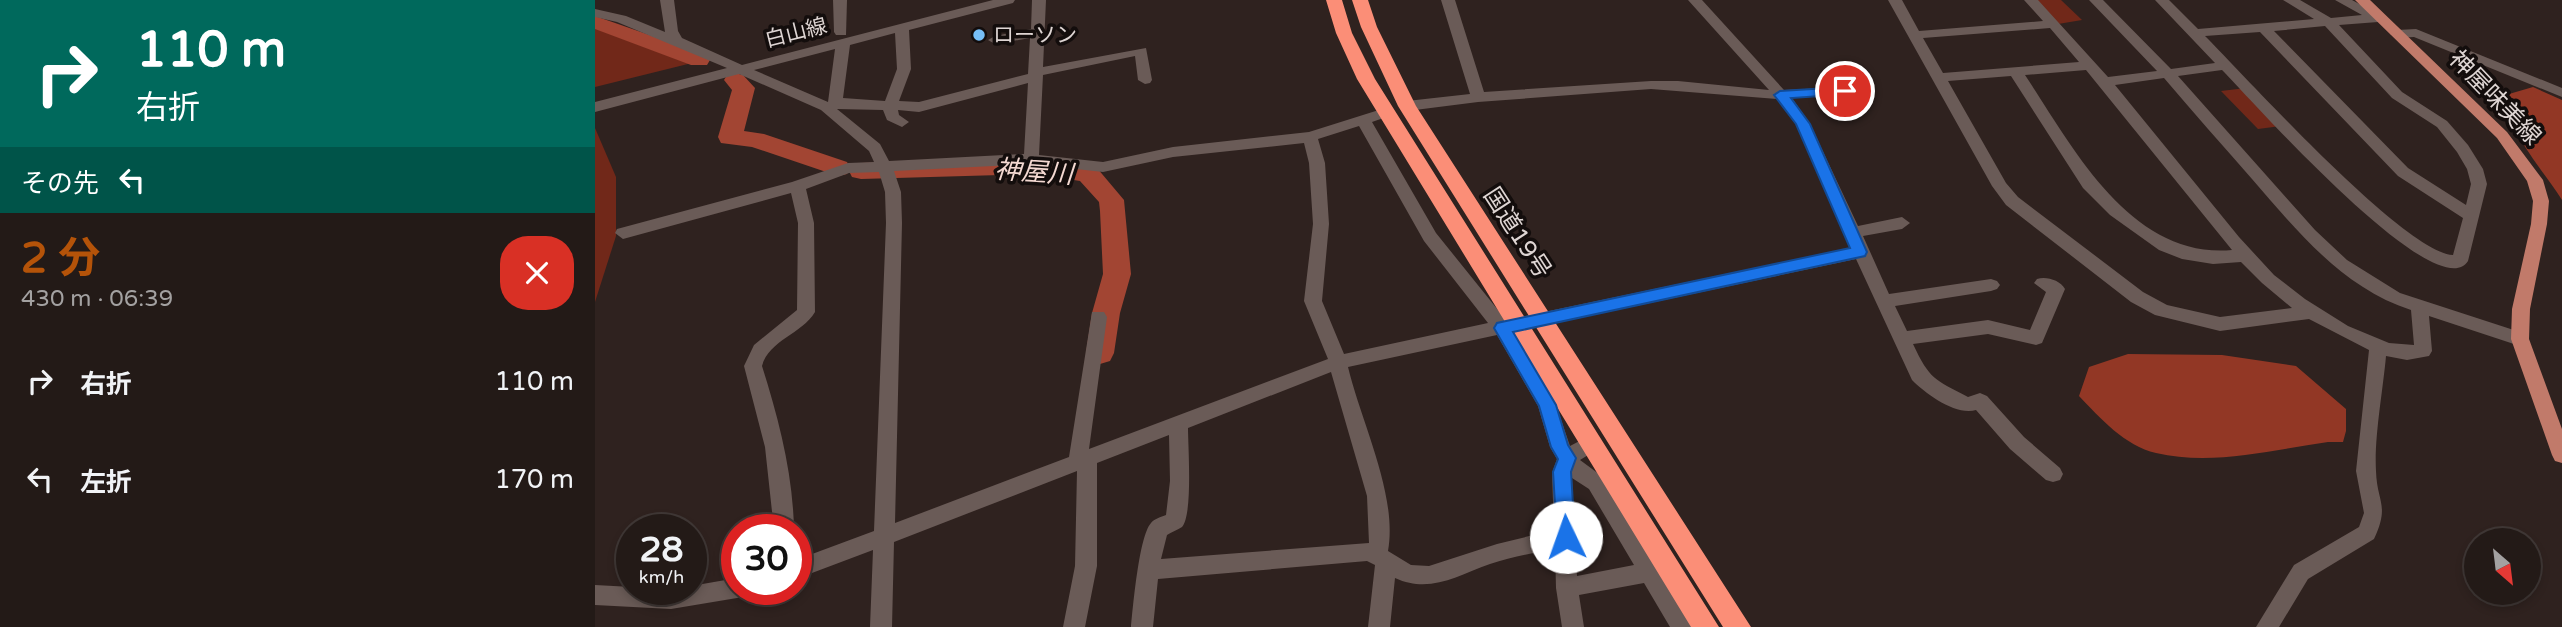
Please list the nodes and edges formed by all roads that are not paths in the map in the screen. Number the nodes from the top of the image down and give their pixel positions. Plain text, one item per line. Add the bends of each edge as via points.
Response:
1 (667, 0) edge
2 (840, 0) edge
3 (969, 0) edge
4 (1009, 0) edge
5 (1039, 0) edge
6 (1334, 0) edge
7 (1360, 0) edge
8 (1448, 0) edge
9 (1695, 0) edge
10 (1895, 0) edge
11 (2031, 0) edge
12 (2096, 0) edge
13 (2167, 0) edge
14 (2290, 0) edge
15 (2342, 0) edge
16 (2362, 0) edge
17 (595, 13) edge
18 (2378, 18) junction
19 (2327, 21) junction
20 (2054, 24) junction
21 (2263, 27) junction
22 (902, 28) junction
23 (1039, 32) junction
24 (2196, 33) junction
25 (2397, 34) junction
26 (1914, 35) junction
27 (842, 38) junction
28 (995, 40) dead end
29 (676, 41) junction
30 (721, 62) junction
31 (2090, 65) junction
32 (2228, 65) junction
33 (737, 70) junction
34 (2015, 71) junction
35 (2167, 73) junction
36 (1037, 74) junction
37 (1938, 78) junction
38 (1145, 80) dead end
39 (2107, 82) junction
40 (1866, 90) dead end
41 (2562, 93) edge
42 (595, 95) edge
43 (1780, 95) junction
44 (1478, 97) junction
45 (831, 106) junction
46 (890, 106) junction
47 (595, 107) edge
48 (1397, 109) junction
49 (1364, 121) junction
50 (902, 122) dead end
51 (1310, 137) junction
52 (1031, 159) junction
53 (886, 170) junction
54 (797, 186) junction
55 (2470, 215) junction
56 (1902, 223) dead end
57 (623, 233) dead end
58 (1851, 233) junction
59 (1430, 237) junction
60 (1471, 249) junction
61 (1859, 252) junction
62 (2247, 255) junction
63 (2043, 283) dead end
64 (1990, 285) dead end
65 (1883, 301) junction
66 (2420, 308) junction
67 (2310, 312) junction
68 (1098, 317) dead end
69 (1540, 319) junction
70 (1511, 326) junction
71 (1901, 339) junction
72 (2520, 339) junction
73 (2378, 346) junction
74 (1338, 362) junction
75 (1178, 424) junction
76 (1591, 443) junction
77 (2562, 455) edge
78 (1567, 458) junction
79 (1083, 460) junction
80 (2053, 474) dead end
81 (784, 514) edge
82 (884, 536) junction
83 (1566, 537) junction
84 (1381, 558) junction
85 (812, 562) edge
86 (1148, 570) junction
87 (1649, 572) junction
88 (1567, 588) junction
89 (721, 590) edge
90 (595, 595) edge
91 (881, 627) edge
92 (1074, 627) edge
93 (1142, 627) edge
94 (1379, 627) edge
95 (1573, 627) edge
96 (1682, 627) edge
97 (1706, 627) edge
98 (1738, 627) edge
99 (2267, 627) edge

1 - 29 street
2 - 27 street
3 - 27 street, 白山線
4 - 22 street, 白山線
5 - 23 street
6 - 48 highway, 国道19号 via 1366,79
7 - 48 highway, 国道19号
8 - 44 street
9 - 43 street
10 - 26 street
11 - 20 street
12 - 35 street
13 - 24 street
14 - 19 street
15 - 18 street
16 - 18 main road, 神屋味美線
17 - 29 street
18 - 19 street
18 - 25 main road, 神屋味美線
19 - 21 street
19 - 55 street via 2397,95 2442,124 2463,149 2479,184
20 - 26 street
20 - 31 street
21 - 24 street
21 - 55 street via 2403,172
22 - 27 street, 白山線
22 - 46 street via 904,69
23 - 28 street
23 - 36 street
24 - 32 street
25 - 41 street via 2416,33
25 - 72 main road, 神屋味美線 via 2502,135 2535,180 2541,201 2539,224 2521,309
26 - 37 street
27 - 30 street, 白山線
27 - 33 street, 白山線
27 - 45 street
29 - 30 street
30 - 33 street
30 - 42 street, 白山線
31 - 34 street
31 - 39 street
32 - 35 street
32 - 55 street via 2389,228 2440,260 2460,261
33 - 45 street
33 - 47 street, 白山線
34 - 37 street
34 - 62 street via 2089,184 2116,211 2165,246 2188,255
35 - 39 street
35 - 66 street via 2327,251 2371,285
36 - 38 street via 1142,51
36 - 46 street via 919,107
36 - 52 street
37 - 67 street via 2012,201 2137,297 2161,310 2220,324
39 - 62 street
40 - 43 street
43 - 44 street via 1651,85
43 - 58 street via 1803,124
44 - 48 street
45 - 46 street
45 - 53 street via 875,148
46 - 50 street via 892,117
48 - 49 street
48 - 60 highway, 国道19号
48 - 69 highway, 国道19号 via 1505,248
49 - 51 street
49 - 59 street
51 - 52 street via 1173,152 1103,167
51 - 74 street via 1317,163 1321,224 1313,301
52 - 53 street
53 - 54 street via 848,168
53 - 82 street via 893,192 894,223
54 - 57 street
54 - 81 street via 806,223 806,312 765,346 753,366 771,423
56 - 58 street
58 - 61 street
59 - 60 street
59 - 70 street
60 - 70 highway, 国道19号
61 - 65 street
61 - 69 street
62 - 67 street via 2269,280
63 - 71 street via 2056,289 2036,338 1988,327
64 - 65 street
65 - 71 street
66 - 72 street
66 - 73 street via 2423,351 2404,354
67 - 73 street
68 - 79 street
69 - 70 street
69 - 98 highway, 国道19号
70 - 74 street
70 - 76 highway, 国道19号
70 - 78 street
71 - 80 street via 1918,375 1930,386 1967,405 1980,401 2017,443
72 - 77 main road, 神屋味美線
73 - 99 street via 2367,471 2374,513 2367,533 2301,572
74 - 75 street
74 - 84 street via 1377,496
75 - 79 street
75 - 86 street via 1180,481 1175,520 1159,529
76 - 78 street
76 - 97 highway, 国道19号
78 - 83 street via 1562,472
78 - 87 street via 1596,483
79 - 82 street
79 - 92 street via 1086,566
82 - 85 street
82 - 91 street
83 - 84 street via 1487,556 1448,573 1403,573
83 - 88 street
84 - 86 street via 1367,552
84 - 94 street
86 - 93 street
87 - 88 street
87 - 96 street
88 - 95 street
89 - 90 street via 671,598

